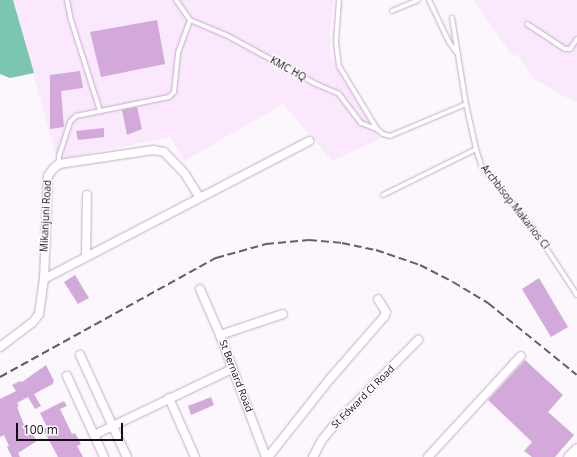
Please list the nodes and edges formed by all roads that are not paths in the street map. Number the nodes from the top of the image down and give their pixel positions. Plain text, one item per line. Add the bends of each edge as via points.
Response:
1 (67, 0) edge
2 (176, 0) edge
3 (340, 0) edge
4 (418, 0) edge
5 (430, 0) edge
6 (392, 11) dead end
7 (452, 18) dead end
8 (190, 20) junction
9 (527, 24) dead end
10 (577, 39) edge
11 (458, 53) junction
12 (466, 104) junction
13 (100, 111) junction
14 (377, 129) junction
15 (309, 141) dead end
16 (476, 149) junction
17 (59, 164) junction
18 (87, 195) dead end
19 (383, 195) dead end
20 (200, 198) junction
21 (86, 257) junction
22 (44, 279) junction
23 (200, 289) dead end
24 (577, 295) edge
25 (378, 299) dead end
26 (283, 314) dead end
27 (220, 335) junction
28 (418, 340) dead end
29 (0, 347) edge
30 (80, 355) dead end
31 (521, 356) dead end
32 (232, 369) junction
33 (67, 376) dead end
34 (169, 398) junction
35 (112, 426) junction
36 (94, 435) junction
37 (577, 449) edge
38 (104, 457) edge
39 (127, 457) edge
40 (195, 457) edge
41 (267, 457) edge
42 (313, 457) edge
43 (428, 457) edge
44 (569, 457) edge

1 - 13 lane
2 - 8 lane
3 - 14 lane via 336,42 339,66
4 - 6 lane
5 - 11 lane via 449,42
7 - 11 lane, Archbisop Makarios Cl
8 - 13 lane via 178,53 174,92 169,97
8 - 14 lane, KMC HQ via 228,36 339,94 361,123
9 - 10 lane via 565,49 570,48
11 - 12 lane, Archbisop Makarios Cl
12 - 14 lane, KMC HQ via 390,136
12 - 16 lane, Archbisop Makarios Cl
13 - 17 lane via 73,118 59,156
15 - 20 street
16 - 19 lane
16 - 24 lane, Archbisop Makarios Cl via 482,167 542,240
17 - 20 street via 153,150 166,153 185,174
17 - 22 street, Mikanjuni Road via 48,176
18 - 21 street
20 - 21 street
21 - 22 street
22 - 29 street, Mikanjuni Road via 37,318
23 - 27 street
25 - 41 street via 386,312 384,317
26 - 27 street, St Bernard Road
27 - 32 street, St Bernard Road
28 - 42 street, St Fdward Cl Road via 334,425
30 - 35 street
31 - 43 street
32 - 34 street
32 - 41 street, St Bernard Road
33 - 36 street
34 - 35 street
34 - 40 street
35 - 36 street
35 - 39 street
36 - 38 street
37 - 44 main road

